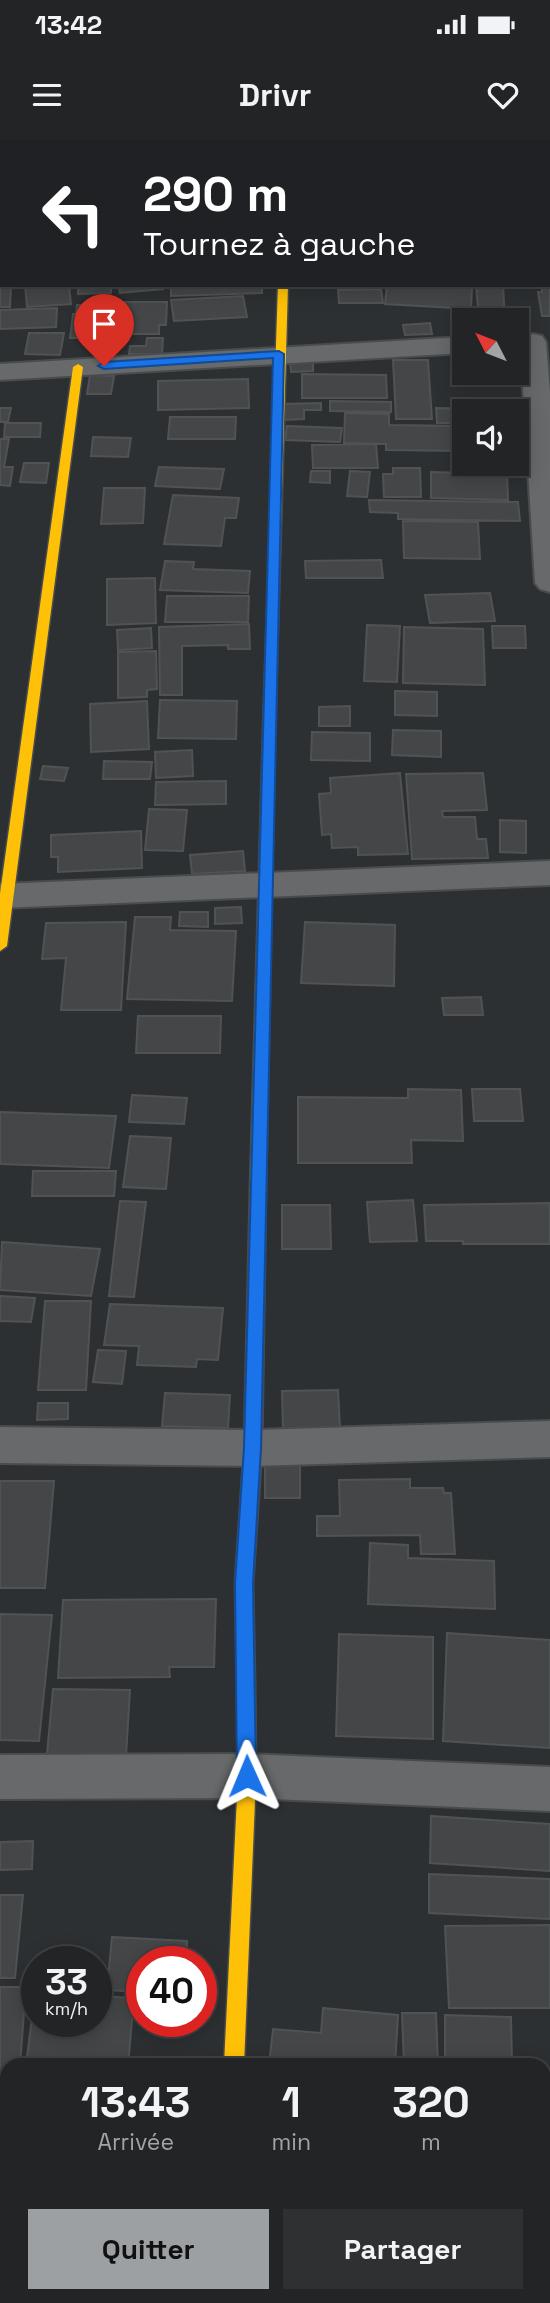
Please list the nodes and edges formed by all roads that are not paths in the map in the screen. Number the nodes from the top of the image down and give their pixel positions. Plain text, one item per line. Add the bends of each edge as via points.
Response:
1 (283, 287) edge
2 (533, 342) edge
3 (452, 346) edge
4 (279, 354) junction
5 (79, 367) junction
6 (0, 372) edge
7 (550, 583) edge
8 (550, 873) edge
9 (264, 884) junction
10 (4, 896) edge
11 (0, 946) edge
12 (550, 1439) edge
13 (0, 1444) edge
14 (253, 1448) junction
15 (247, 1776) junction
16 (0, 1777) edge
17 (550, 1789) edge
18 (234, 2058) edge

1 - 4 street
2 - 7 street
3 - 4 street
4 - 5 street
4 - 9 street
5 - 6 street
5 - 10 street
8 - 9 street
9 - 10 street
9 - 14 street
10 - 11 street
12 - 14 street
13 - 14 street
14 - 15 street via 244,1583
15 - 16 street
15 - 17 street
15 - 18 street

